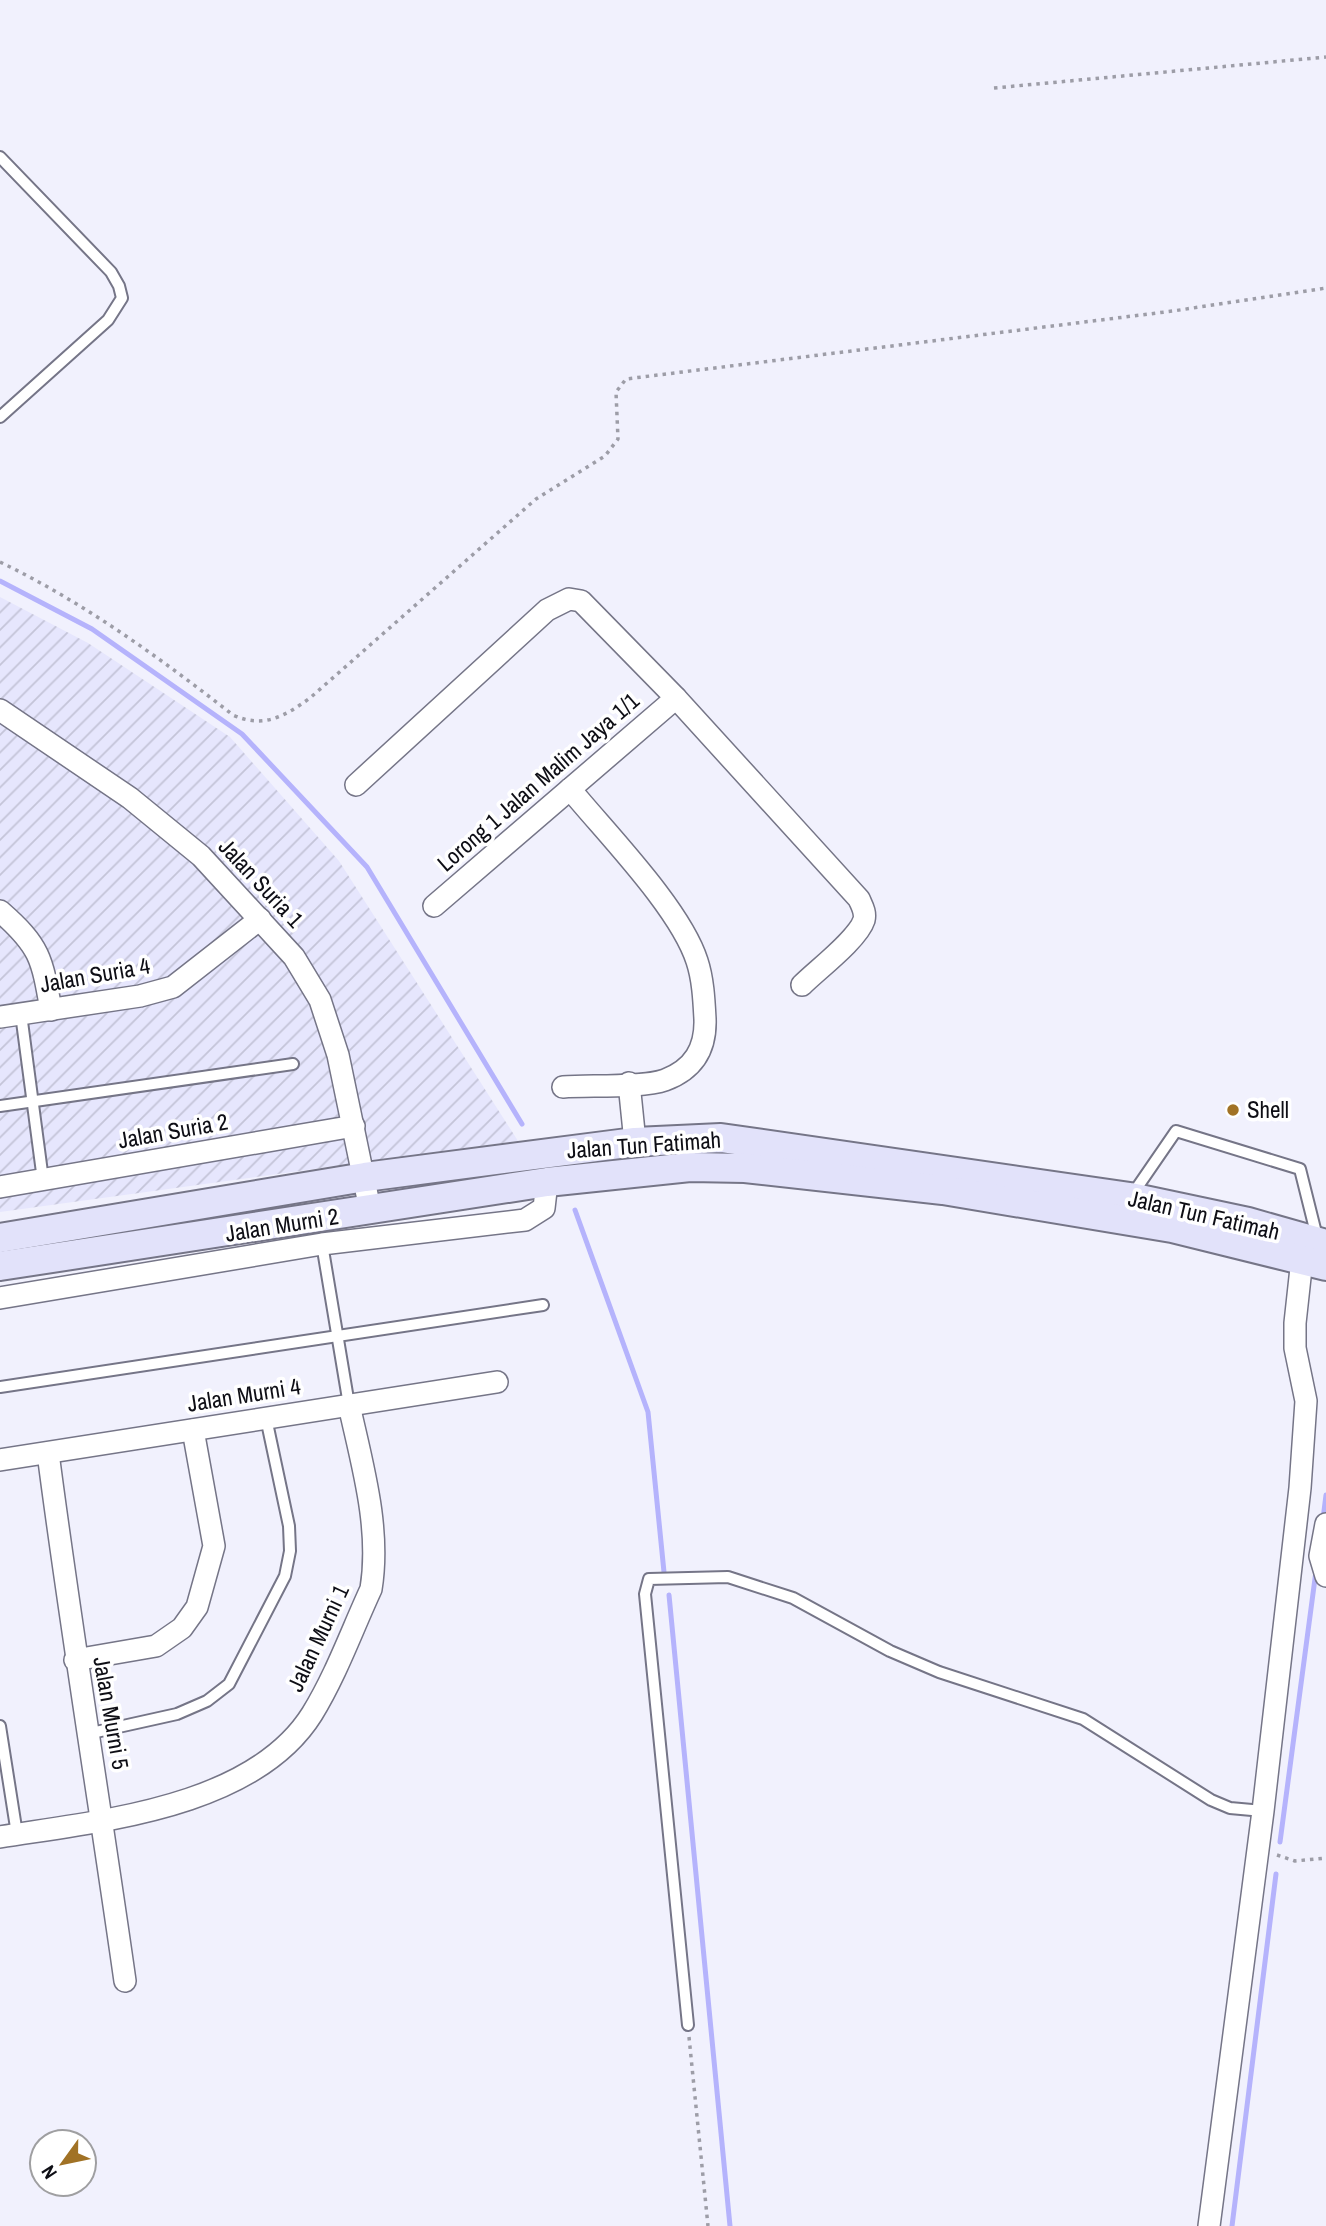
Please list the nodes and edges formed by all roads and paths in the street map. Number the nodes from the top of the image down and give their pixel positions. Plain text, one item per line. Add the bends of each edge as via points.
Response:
1 (1326, 57) edge
2 (994, 88) dead end
3 (0, 157) edge
4 (1326, 288) edge
5 (0, 417) edge
6 (0, 562) edge
7 (676, 698) junction
8 (0, 710) edge
9 (356, 785) dead end
10 (569, 789) junction
11 (434, 906) dead end
12 (0, 911) edge
13 (260, 919) junction
14 (802, 985) dead end
15 (51, 1010) junction
16 (21, 1014) junction
17 (0, 1017) edge
18 (293, 1064) dead end
19 (629, 1083) junction
20 (563, 1087) dead end
21 (32, 1101) junction
22 (0, 1106) edge
23 (354, 1126) junction
24 (635, 1142) junction
25 (365, 1177) junction
26 (43, 1180) junction
27 (547, 1182) junction
28 (0, 1187) edge
29 (1130, 1197) junction
30 (370, 1209) junction
31 (0, 1237) edge
32 (322, 1244) junction
33 (1318, 1253) edge
34 (0, 1266) edge
35 (0, 1298) edge
36 (543, 1305) dead end
37 (337, 1338) junction
38 (497, 1381) dead end
39 (0, 1387) edge
40 (349, 1405) junction
41 (266, 1418) junction
42 (193, 1430) junction
43 (48, 1453) junction
44 (0, 1460) edge
45 (1326, 1524) edge
46 (1326, 1576) edge
47 (75, 1660) junction
48 (0, 1726) edge
49 (87, 1734) junction
50 (1263, 1811) junction
51 (103, 1821) junction
52 (9, 1835) edge
53 (1258, 1849) junction
54 (1326, 1858) edge
55 (125, 1982) dead end
56 (688, 2025) joint
57 (708, 2226) edge
58 (1209, 2226) edge

1 - 2 path
3 - 5 lane via 111,272 122,298 108,320
4 - 6 path via 626,379 617,392 618,439 605,456 536,499 310,698 267,722 233,715 137,644
7 - 9 street via 591,609 569,599 547,610
7 - 10 street, Lorong 1 Jalan Malim Jaya 1/1
7 - 14 street via 859,899 864,910 857,932
8 - 13 street, Jalan Suria 1 via 130,798 201,856
10 - 11 street, Lorong 1 Jalan Malim Jaya 1/1
10 - 19 street via 671,913 697,961 704,994 706,1039 698,1057 663,1081
12 - 15 street via 28,936 44,968
13 - 15 street, Jalan Suria 4 via 173,987
13 - 23 street, Jalan Suria 1 via 294,957 320,1000
15 - 16 street, Jalan Suria 4
16 - 17 street, Jalan Suria 4
16 - 21 lane
18 - 21 lane
19 - 20 street
19 - 24 street
21 - 22 lane
21 - 26 lane
23 - 25 street, Jalan Suria 1
23 - 26 street, Jalan Suria 2
24 - 25 main road, Jalan Tun Fatimah
24 - 29 main road, Jalan Tun Fatimah via 748,1140
25 - 30 street, Jalan Suria 1
25 - 31 main road, Jalan Tun Fatimah
26 - 28 street, Jalan Suria 2
27 - 30 main road, Jalan Tun Fatimah
27 - 32 street, Jalan Murni 2 via 544,1208 525,1220
27 - 33 main road, Jalan Tun Fatimah via 660,1168 746,1168 943,1189
29 - 33 main road, Jalan Tun Fatimah via 1248,1222
29 - 33 lane via 1176,1131 1300,1168
30 - 34 main road, Jalan Tun Fatimah
32 - 35 street, Jalan Murni 2
32 - 37 lane, Jalan Murni 1
33 - 50 street via 1295,1335 1306,1401
36 - 37 lane
37 - 39 lane
37 - 40 lane, Jalan Murni 1
38 - 40 street, Jalan Murni 4
40 - 41 street, Jalan Murni 4
40 - 51 street, Jalan Murni 1 via 367,1484 374,1571 371,1589 311,1715 271,1756 221,1787 194,1799
41 - 42 street, Jalan Murni 4
41 - 49 lane via 290,1551 285,1576 229,1685 177,1714
42 - 43 street, Jalan Murni 4
42 - 47 street via 214,1546 197,1607 182,1628 156,1646
43 - 44 street, Jalan Murni 4
43 - 47 street, Jalan Murni 5
45 - 46 street via 1320,1556
47 - 49 street, Jalan Murni 5
48 - 52 lane
49 - 51 street, Jalan Murni 5
50 - 53 street
50 - 56 lane via 1230,1808 1211,1800 1083,1719 939,1672 793,1598 728,1577 649,1579 645,1594
51 - 52 street, Jalan Murni 1
51 - 55 street, Jalan Murni 5
53 - 54 path via 1294,1861
53 - 58 street
56 - 57 path

